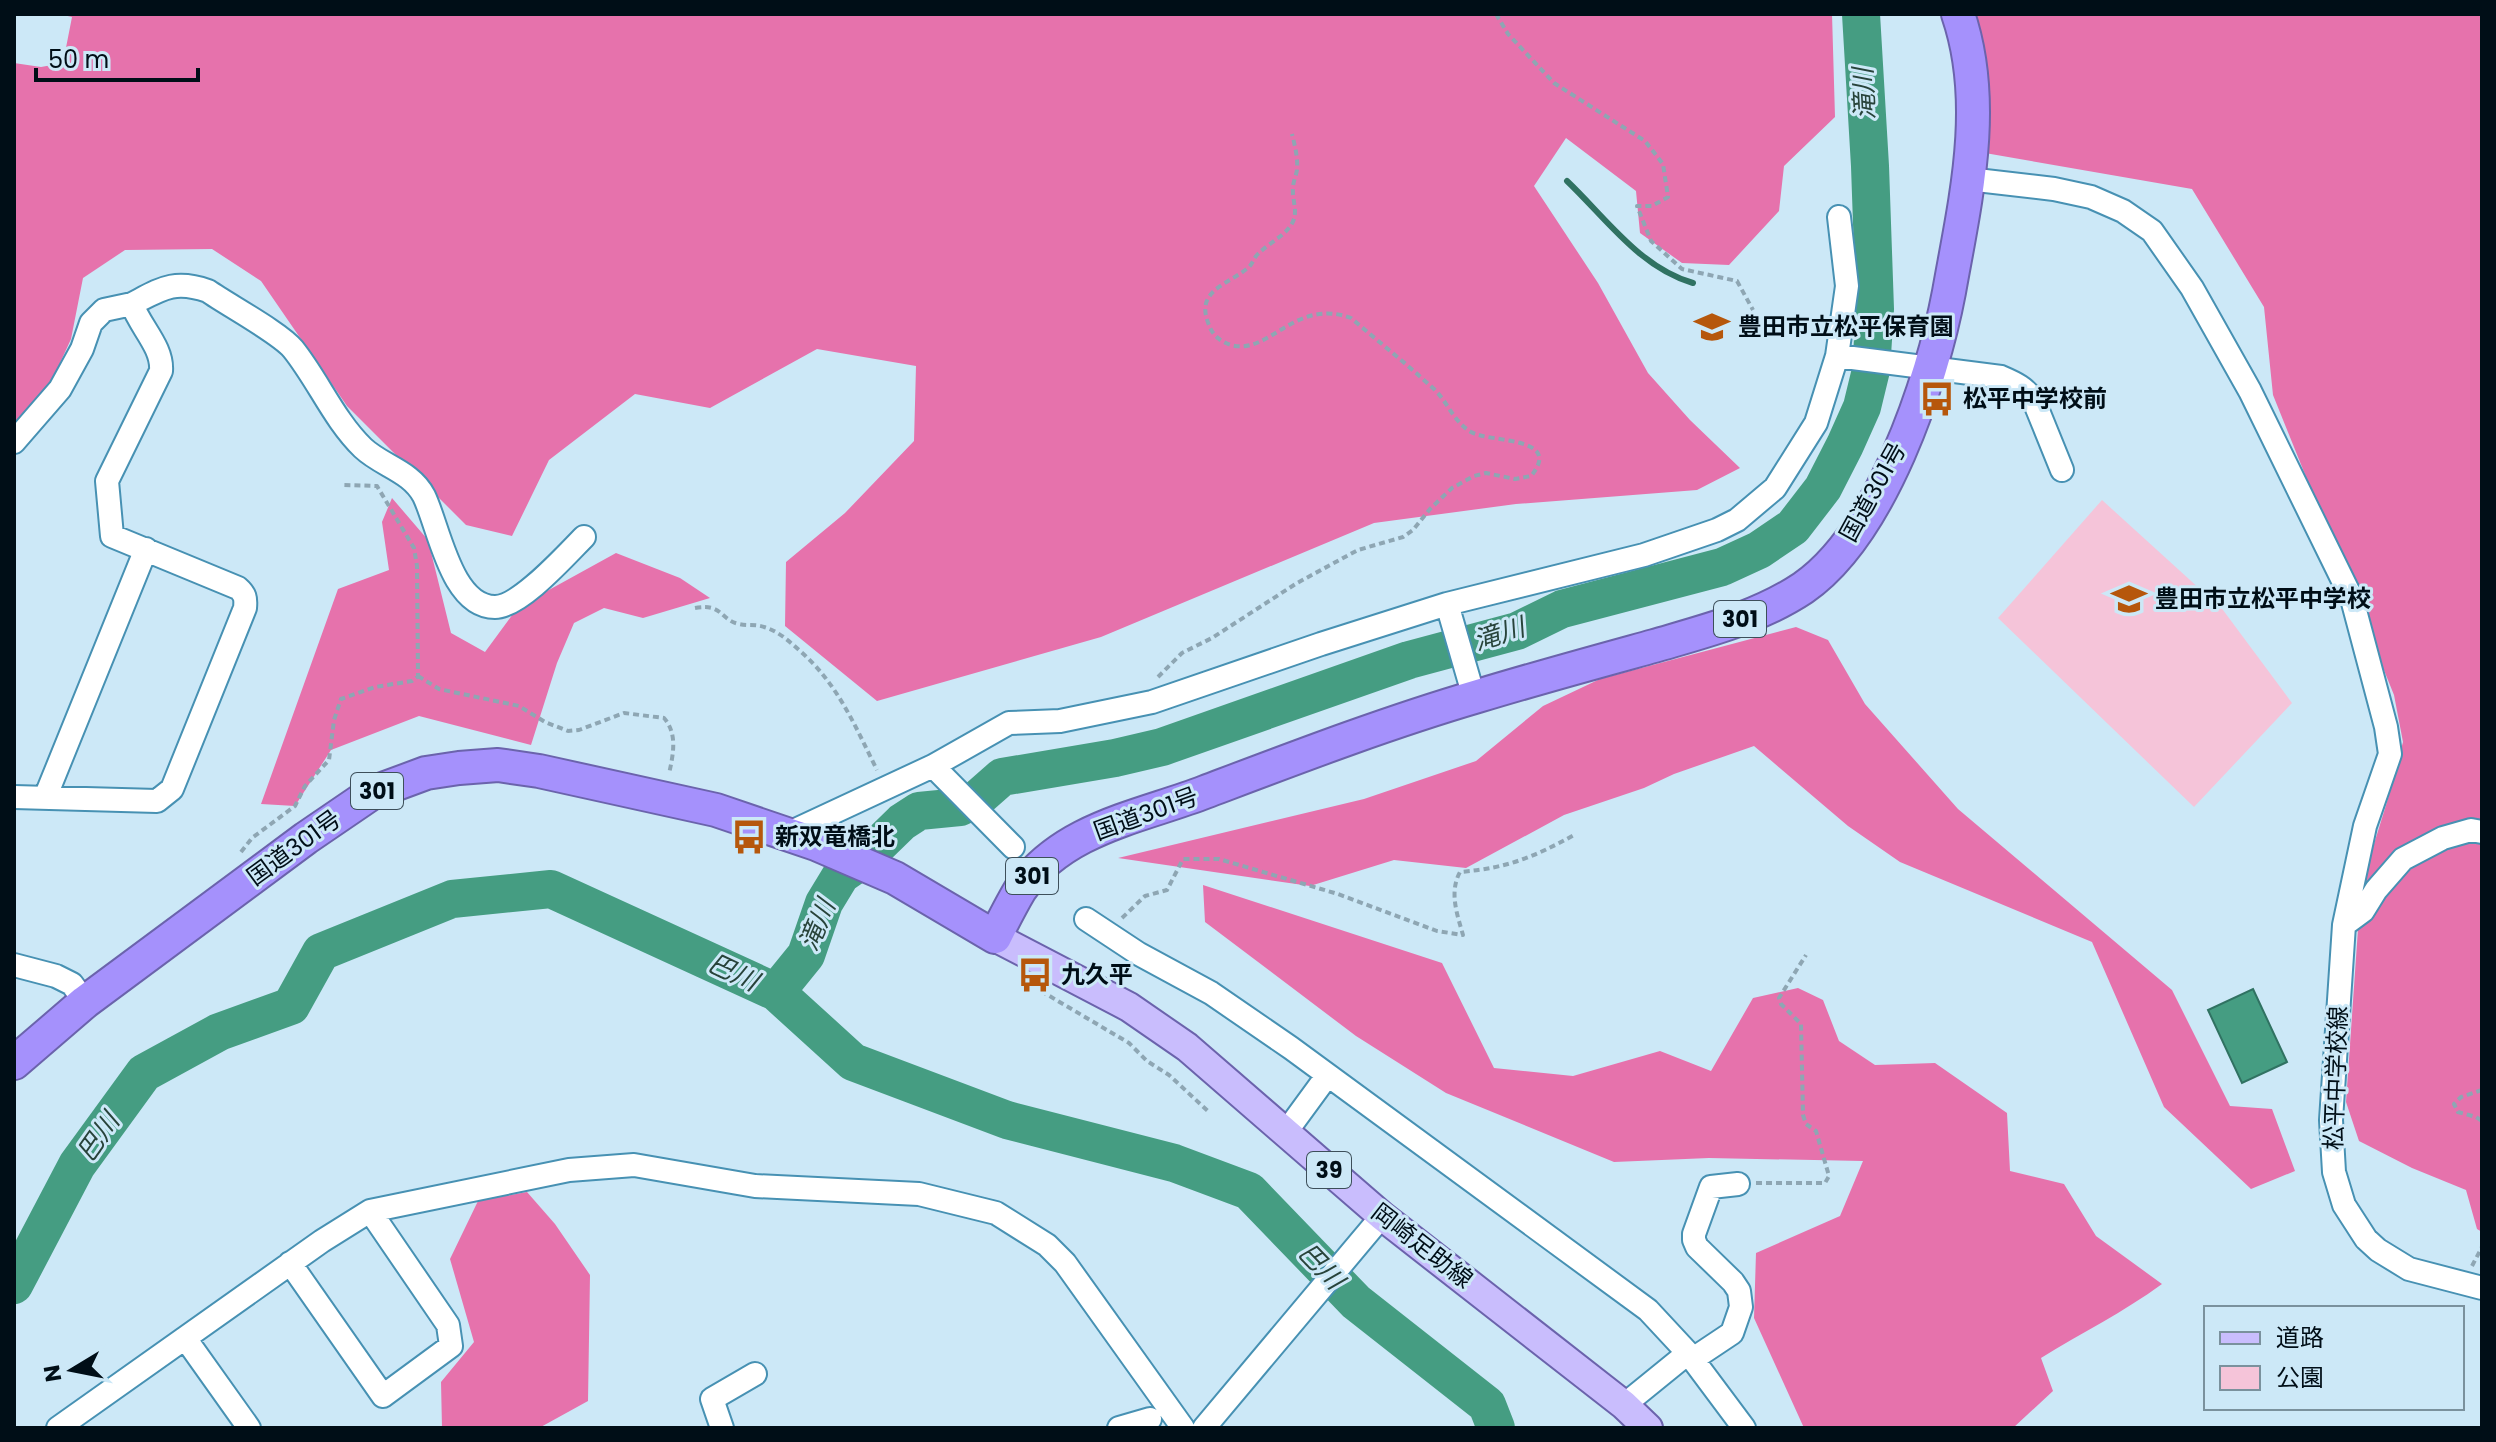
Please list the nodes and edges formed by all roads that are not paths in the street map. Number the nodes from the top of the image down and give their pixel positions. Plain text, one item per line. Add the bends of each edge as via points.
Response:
1 (1958, 14) edge
2 (1968, 179) junction
3 (1839, 217) dead end
4 (132, 304) junction
5 (1837, 356) junction
6 (1917, 366) junction
7 (14, 442) edge
8 (2062, 470) dead end
9 (584, 537) dead end
10 (146, 549) junction
11 (1447, 604) junction
12 (1474, 697) junction
13 (939, 773) junction
14 (14, 797) edge
15 (45, 798) junction
16 (2482, 832) edge
17 (801, 839) junction
18 (1013, 847) dead end
19 (1086, 919) dead end
20 (2344, 925) junction
21 (995, 937) junction
22 (14, 965) edge
23 (85, 1002) junction
24 (14, 1063) edge
25 (1327, 1076) junction
26 (1286, 1132) junction
27 (1738, 1184) road end
28 (370, 1211) junction
29 (1382, 1216) junction
30 (290, 1263) junction
31 (2482, 1288) edge
32 (185, 1338) junction
33 (1691, 1356) junction
34 (755, 1374) dead end
35 (1624, 1405) junction
36 (1150, 1419) dead end
37 (1207, 1424) edge
38 (58, 1428) edge
39 (249, 1428) edge
40 (722, 1428) edge
41 (1119, 1428) edge
42 (1183, 1428) edge
43 (1648, 1428) edge
44 (1744, 1428) edge

1 - 2 highway, 国道301号 / 301 via 1974,113
2 - 6 highway, 国道301号 / 301 via 1944,316
2 - 20 street, 松平中学校線 via 2091,197 2152,231 2192,288 2250,391 2352,599 2386,727 2390,754 2365,826
3 - 5 street via 1847,286
4 - 7 street via 104,310 91,323 60,389
4 - 9 street via 170,285 195,287 290,345 364,449 408,476 423,494 452,570 467,596 479,604 506,605 540,581
4 - 10 street via 162,358 161,371 107,481 112,536
5 - 6 street
5 - 11 street via 1816,423 1775,488 1737,520 1644,555
6 - 8 street via 2001,377 2028,391
6 - 12 highway, 国道301号 / 301 via 1901,446 1869,510 1844,547 1805,586 1715,629
10 - 15 street
10 - 15 street via 238,588 246,601 178,775 172,789 157,801
11 - 12 street
11 - 13 street via 1152,702 1060,721 1009,723
12 - 21 highway, 国道301号 / 301 via 1088,834 1039,868 1020,890
13 - 17 street via 886,788
13 - 18 street
14 - 15 street
16 - 20 street via 2443,838 2403,859 2363,911
17 - 21 highway, 国道301号 / 301 via 895,878
17 - 23 highway, 国道301号 / 301 via 716,810 539,771 498,765 426,773 361,801
19 - 25 street via 1211,993
20 - 31 street, 松平中学校線 via 2331,1120 2334,1172 2344,1205 2366,1239 2394,1261
21 - 26 main road, 岡崎足助線 / 39 via 1129,1007 1187,1047
22 - 23 street via 72,984
23 - 24 highway, 国道301号 / 301
25 - 26 street
25 - 33 street via 1648,1310
26 - 29 main road, 岡崎足助線 / 39
27 - 33 street via 1711,1187 1694,1234 1697,1247 1739,1291 1741,1307 1732,1333
28 - 30 street
28 - 30 street via 448,1325 451,1346 383,1396
28 - 42 street via 569,1170 634,1165 755,1186 919,1194 955,1202 996,1213 1047,1245
29 - 35 main road, 岡崎足助線 / 39
29 - 37 street
30 - 32 street
32 - 38 street
32 - 39 street
33 - 35 street
33 - 44 street
34 - 40 street via 712,1399
35 - 43 main road, 岡崎足助線 / 39
36 - 41 street

